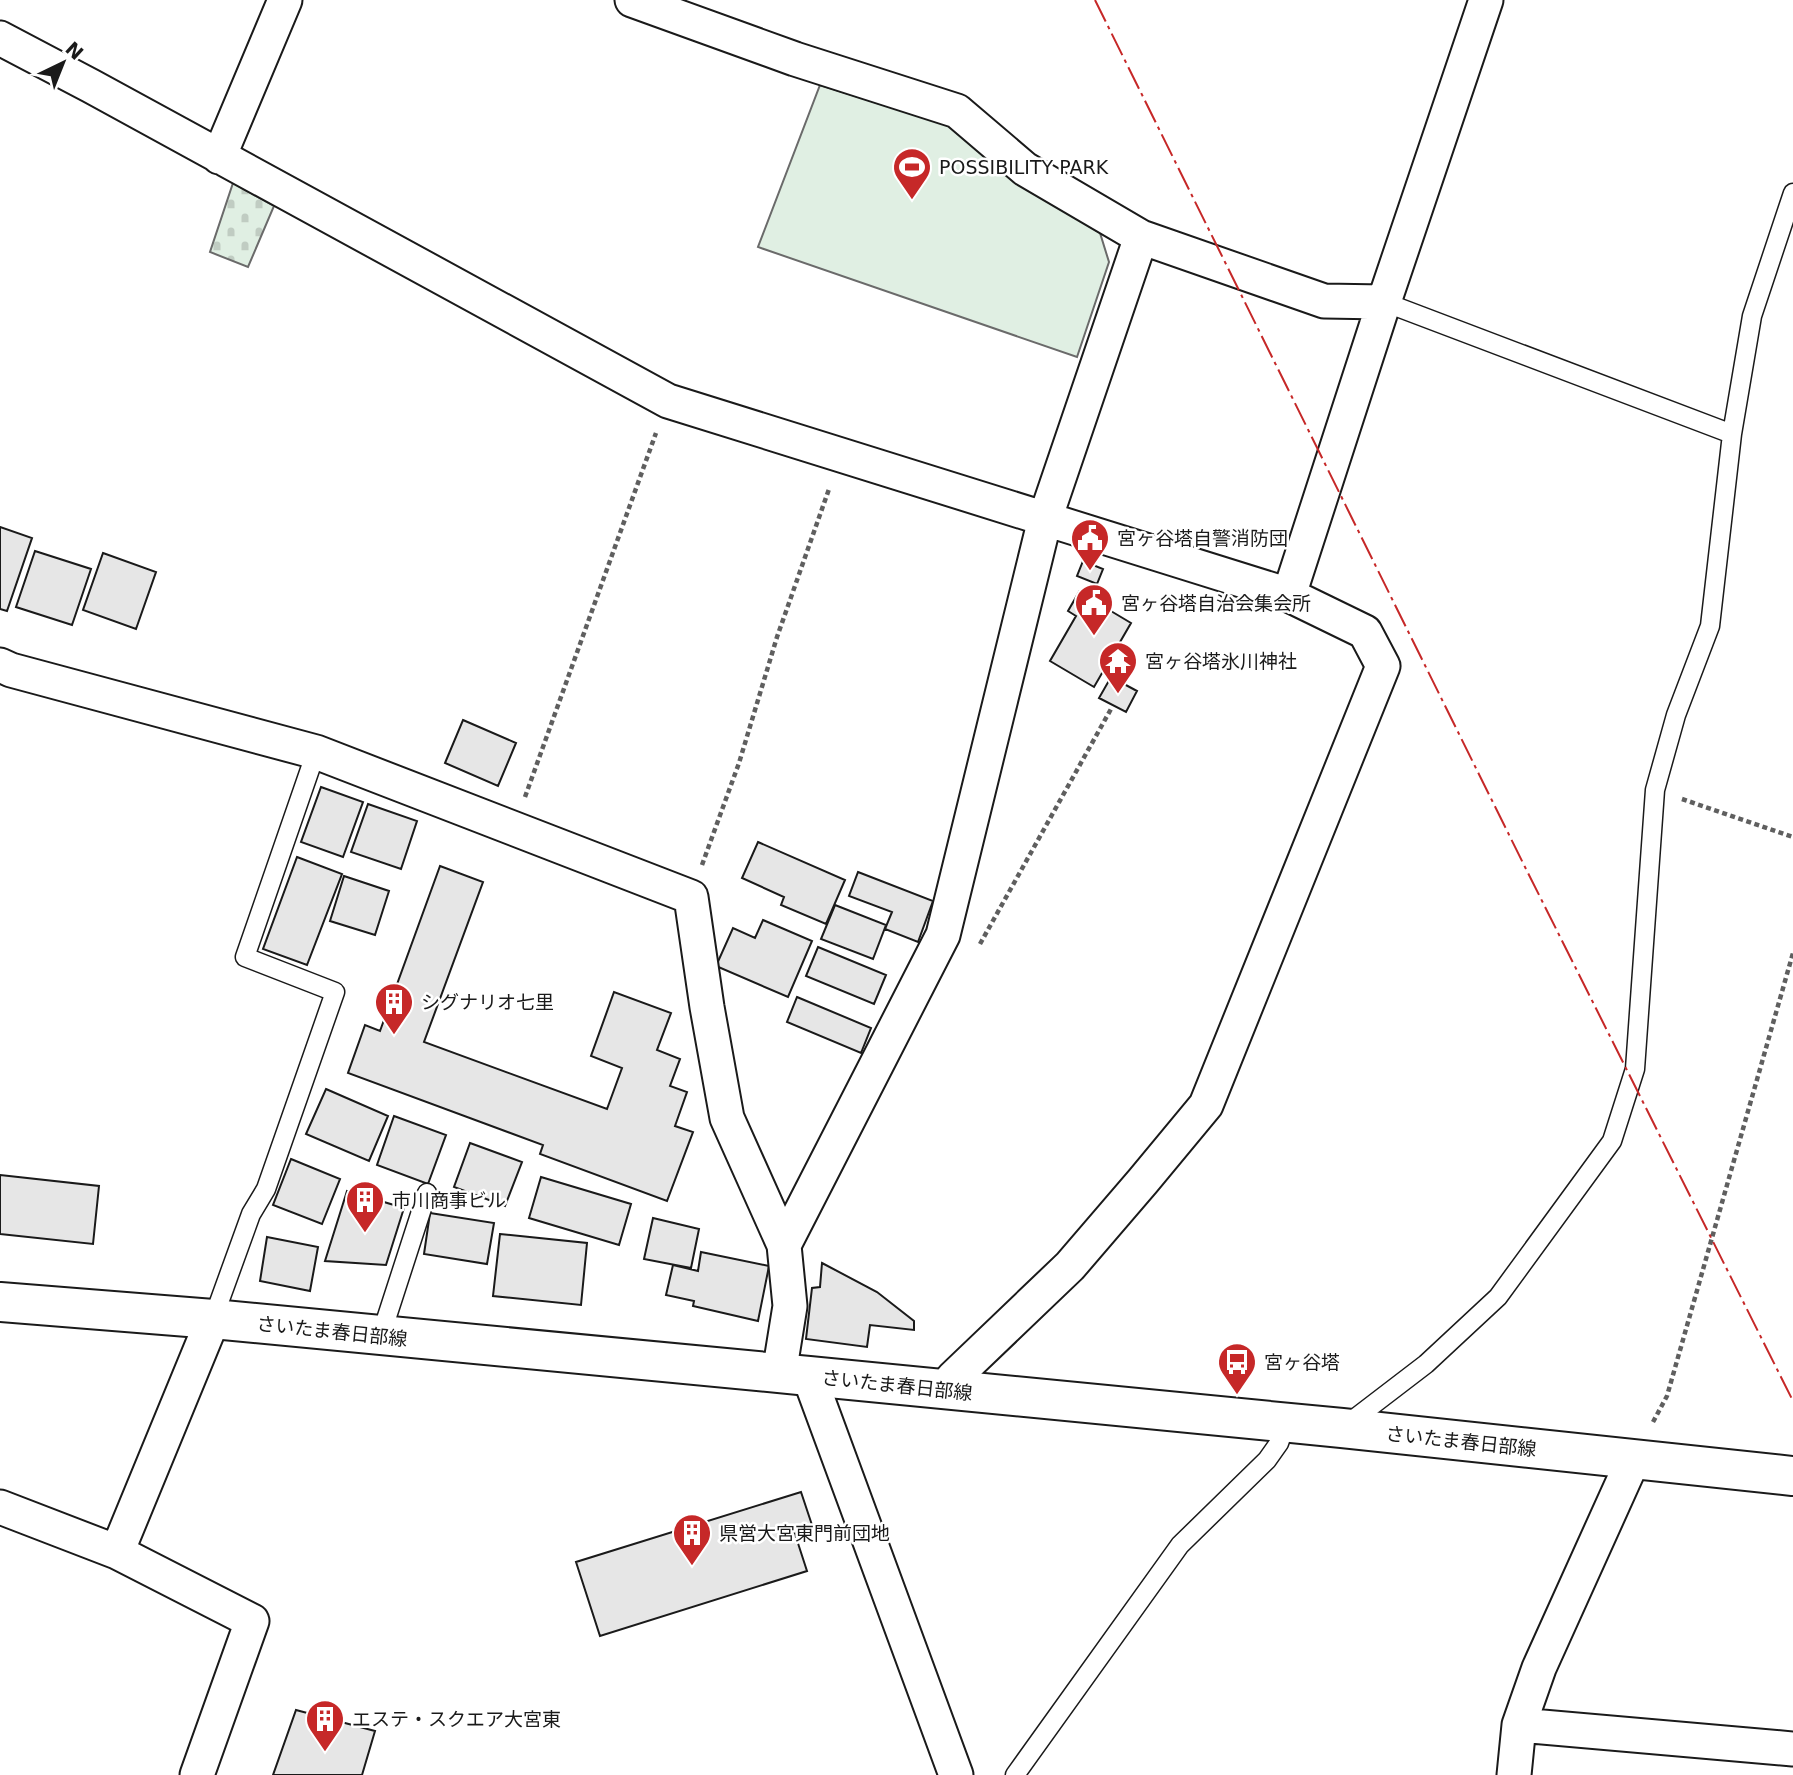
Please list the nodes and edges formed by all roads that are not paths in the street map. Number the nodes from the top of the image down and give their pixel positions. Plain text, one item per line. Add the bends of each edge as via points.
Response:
1 (285, 0) edge
2 (632, 0) edge
3 (1486, 0) edge
4 (0, 38) edge
5 (219, 157) junction
6 (1793, 192) edge
7 (1141, 237) junction
8 (1384, 302) junction
9 (1732, 434) junction
10 (1045, 519) junction
11 (1289, 595) junction
12 (0, 665) edge
13 (316, 752) junction
14 (427, 1193) dead end
15 (785, 1245) junction
16 (0, 1302) edge
17 (213, 1319) junction
18 (380, 1335) junction
19 (794, 1375) junction
20 (954, 1391) junction
21 (1286, 1423) junction
22 (1342, 1428) junction
23 (1633, 1460) junction
24 (1793, 1476) edge
25 (0, 1507) edge
26 (117, 1552) junction
27 (1519, 1725) junction
28 (1793, 1749) edge
29 (197, 1775) edge
30 (956, 1775) edge
31 (1014, 1775) edge
32 (1514, 1775) edge

1 - 5 street
2 - 7 street via 957,111 1026,169
3 - 8 street
4 - 5 street
5 - 10 street via 668,401
6 - 9 lane via 1752,316
7 - 8 street via 1324,301
7 - 10 street
8 - 9 lane
8 - 11 street
9 - 22 lane via 1710,626 1676,715 1655,790 1635,1069 1612,1141 1498,1297 1426,1364
10 - 11 street
10 - 15 street via 943,935
11 - 20 street via 1365,632 1383,666 1206,1105 1070,1266 953,1378
12 - 13 street
13 - 15 street via 691,897 727,1118
13 - 17 lane via 245,957 335,992 266,1189 251,1214
14 - 18 lane
15 - 19 street
16 - 17 main road, さいたま春日部線
17 - 18 main road, さいたま春日部線
17 - 26 street
18 - 19 main road, さいたま春日部線
19 - 20 main road, さいたま春日部線
19 - 30 street
20 - 21 main road, さいたま春日部線
21 - 22 main road, さいたま春日部線
21 - 31 lane via 1267,1460 1180,1545
22 - 23 main road, さいたま春日部線
23 - 24 main road, さいたま春日部線
23 - 27 street via 1539,1668
25 - 26 street
26 - 29 street via 252,1620
27 - 28 street
27 - 32 street

